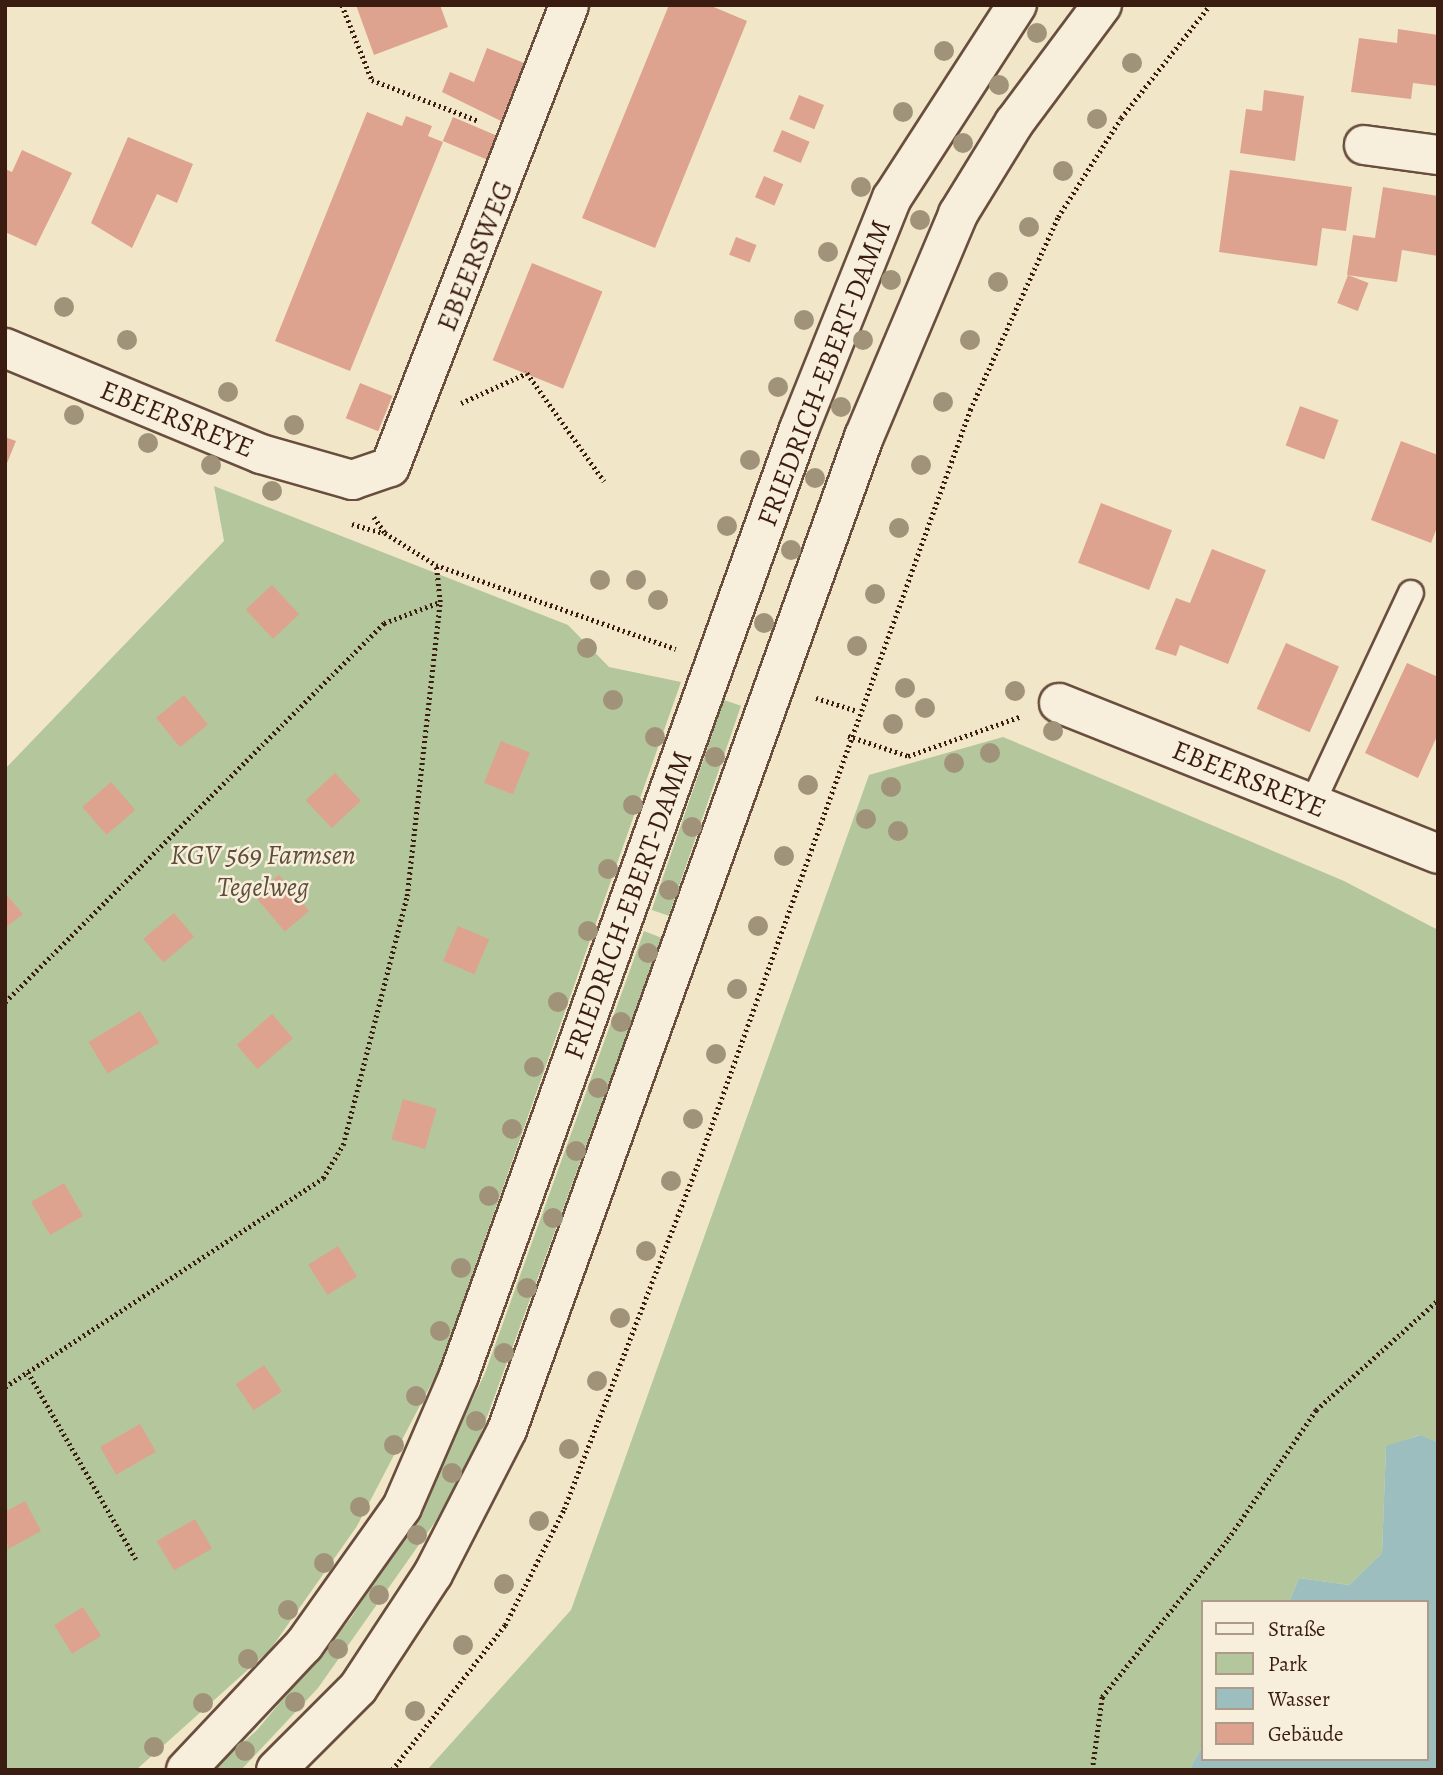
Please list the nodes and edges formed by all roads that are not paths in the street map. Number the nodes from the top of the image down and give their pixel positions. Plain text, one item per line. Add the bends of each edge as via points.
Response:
1 (569, 5) edge
2 (1017, 5) edge
3 (1102, 5) edge
4 (1364, 145) dead end
5 (1438, 155) edge
6 (5, 348) edge
7 (352, 480) joint
8 (1411, 593) dead end
9 (1059, 703) road end
10 (1312, 804) junction
11 (1438, 854) edge
12 (186, 1770) edge
13 (276, 1770) edge

1 - 7 main road, EBEERSWEG via 523,137 390,467
2 - 12 main road, FRIEDRICH-EBERT-DAMM via 892,198 799,429 459,1375 402,1507 304,1645
3 - 13 main road via 1014,122 958,214 869,425 508,1430 433,1574 358,1688
4 - 5 main road
6 - 7 main road, EBEERSREYE via 261,454
8 - 10 lane
9 - 10 main road, EBEERSREYE
10 - 11 main road, EBEERSREYE

